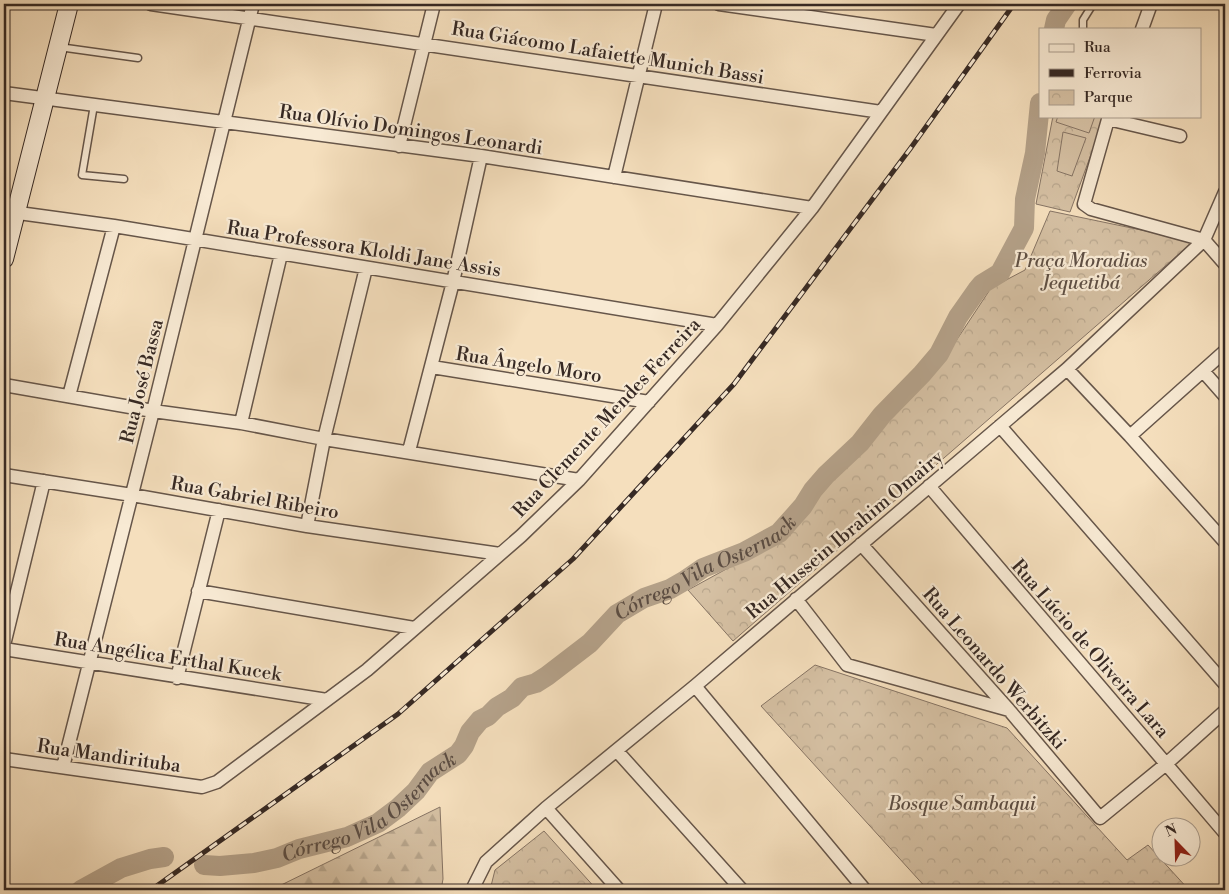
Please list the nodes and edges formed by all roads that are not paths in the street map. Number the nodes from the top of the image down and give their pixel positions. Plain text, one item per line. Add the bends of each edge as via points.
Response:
1 (69, 4) edge
2 (152, 4) edge
3 (252, 4) edge
4 (434, 4) edge
5 (656, 4) edge
6 (719, 4) edge
7 (959, 4) edge
8 (1093, 4) edge
9 (1151, 4) edge
10 (250, 18) junction
11 (1084, 28) edge
12 (1142, 28) edge
13 (936, 35) junction
14 (424, 44) junction
15 (58, 47) junction
16 (138, 58) dead end
17 (638, 77) junction
18 (4, 93) edge
19 (45, 99) junction
20 (94, 105) junction
21 (881, 112) junction
22 (1109, 118) edge
23 (223, 123) junction
24 (1180, 136) dead end
25 (399, 146) junction
26 (481, 156) junction
27 (614, 178) junction
28 (124, 179) dead end
29 (1225, 192) edge
30 (812, 208) junction
31 (9, 212) edge
32 (114, 226) junction
33 (195, 240) junction
34 (1204, 240) junction
35 (281, 254) junction
36 (4, 259) edge
37 (1225, 264) edge
38 (366, 268) junction
39 (454, 282) junction
40 (717, 325) junction
41 (1225, 351) edge
42 (432, 367) junction
43 (1067, 370) junction
44 (1203, 370) junction
45 (4, 385) edge
46 (69, 396) junction
47 (1225, 396) edge
48 (649, 402) junction
49 (153, 411) junction
50 (241, 423) junction
51 (1000, 426) junction
52 (1130, 436) junction
53 (324, 439) junction
54 (409, 451) junction
55 (4, 475) edge
56 (578, 480) junction
57 (44, 481) junction
58 (929, 486) junction
59 (132, 495) junction
60 (220, 510) junction
61 (308, 526) junction
62 (1225, 542) edge
63 (861, 544) junction
64 (500, 554) junction
65 (198, 591) junction
66 (796, 599) junction
67 (414, 628) junction
68 (4, 645) edge
69 (4, 649) edge
70 (89, 663) junction
71 (177, 678) junction
72 (1225, 684) edge
73 (695, 686) junction
74 (327, 700) junction
75 (1009, 710) junction
76 (1225, 710) edge
77 (617, 750) junction
78 (4, 759) edge
79 (1166, 764) junction
80 (63, 768) junction
81 (210, 786) joint
82 (546, 808) junction
83 (1225, 833) edge
84 (472, 890) edge
85 (619, 890) edge
86 (742, 890) edge
87 (865, 890) edge

1 - 15 street
2 - 10 street, Rua Giácomo Lafaiette Munich Bassi
3 - 10 street, Rua José Bassa
4 - 14 street
5 - 17 street
6 - 13 street
7 - 13 street, Rua Clemente Mendes Ferreira
8 - 11 lane via 1083,20
9 - 12 street
10 - 14 street, Rua Giácomo Lafaiette Munich Bassi
10 - 23 street, Rua José Bassa
13 - 21 street, Rua Clemente Mendes Ferreira
14 - 17 street, Rua Giácomo Lafaiette Munich Bassi
14 - 25 street
15 - 16 lane
15 - 19 street
17 - 21 street, Rua Giácomo Lafaiette Munich Bassi
17 - 27 street
18 - 19 street, Rua Olívio Domingos Leonardi
19 - 20 street, Rua Olívio Domingos Leonardi
19 - 31 street
20 - 23 street, Rua Olívio Domingos Leonardi
20 - 28 lane via 82,175
21 - 30 street, Rua Clemente Mendes Ferreira
22 - 24 street
22 - 34 street via 1084,204
23 - 25 street, Rua Olívio Domingos Leonardi
23 - 33 street, Rua José Bassa
25 - 26 street, Rua Olívio Domingos Leonardi
26 - 27 street, Rua Olívio Domingos Leonardi
26 - 39 street
27 - 30 street, Rua Olívio Domingos Leonardi
29 - 34 street, Rua Hussein Ibrahim Omairy
30 - 40 street, Rua Clemente Mendes Ferreira
31 - 32 street, Rua Professora Kloldi Jane Assis
31 - 36 street
32 - 33 street, Rua Professora Kloldi Jane Assis
32 - 46 street
33 - 35 street, Rua Professora Kloldi Jane Assis
33 - 49 street, Rua José Bassa
34 - 37 street
34 - 43 street, Rua Hussein Ibrahim Omairy
35 - 38 street, Rua Professora Kloldi Jane Assis
35 - 50 street
38 - 39 street, Rua Professora Kloldi Jane Assis
38 - 53 street
39 - 40 street, Rua Professora Kloldi Jane Assis
39 - 42 street
40 - 48 street, Rua Clemente Mendes Ferreira
41 - 44 street
42 - 48 street, Rua Ângelo Moro
42 - 54 street
43 - 51 street, Rua Hussein Ibrahim Omairy
43 - 52 street
44 - 47 street
44 - 52 street
45 - 46 street
46 - 49 street
48 - 56 street, Rua Clemente Mendes Ferreira
49 - 50 street
49 - 59 street, Rua José Bassa
50 - 53 street
51 - 58 street, Rua Hussein Ibrahim Omairy
51 - 72 street
52 - 62 street
53 - 54 street
53 - 61 street
54 - 56 street
55 - 57 street, Rua Gabriel Ribeiro
56 - 64 street, Rua Clemente Mendes Ferreira
57 - 59 street, Rua Gabriel Ribeiro
57 - 68 street
58 - 63 street, Rua Hussein Ibrahim Omairy
58 - 79 street, Rua Lúcio de Oliveira Lara
59 - 60 street, Rua Gabriel Ribeiro
59 - 70 street, Rua José Bassa
60 - 61 street, Rua Gabriel Ribeiro
60 - 65 street
61 - 64 street, Rua Gabriel Ribeiro
63 - 66 street, Rua Hussein Ibrahim Omairy
63 - 75 street, Rua Leonardo Werbitzki
64 - 67 street, Rua Clemente Mendes Ferreira
65 - 67 street
65 - 71 street
66 - 73 street, Rua Hussein Ibrahim Omairy
66 - 75 street via 847,665
67 - 74 street, Rua Clemente Mendes Ferreira
69 - 70 street, Rua Angélica Erthal Kucek
70 - 71 street, Rua Angélica Erthal Kucek
70 - 80 street, Rua José Bassa
71 - 74 street, Rua Angélica Erthal Kucek
73 - 77 street, Rua Hussein Ibrahim Omairy
73 - 87 street
74 - 81 street, Rua Clemente Mendes Ferreira
75 - 79 street, Rua Leonardo Werbitzki via 1100,818
76 - 79 street
77 - 82 street, Rua Hussein Ibrahim Omairy
77 - 86 street
78 - 80 street, Rua Mandirituba
79 - 83 street, Rua Lúcio de Oliveira Lara
80 - 81 street, Rua Mandirituba
82 - 84 street, Rua Hussein Ibrahim Omairy via 486,862
82 - 85 street

